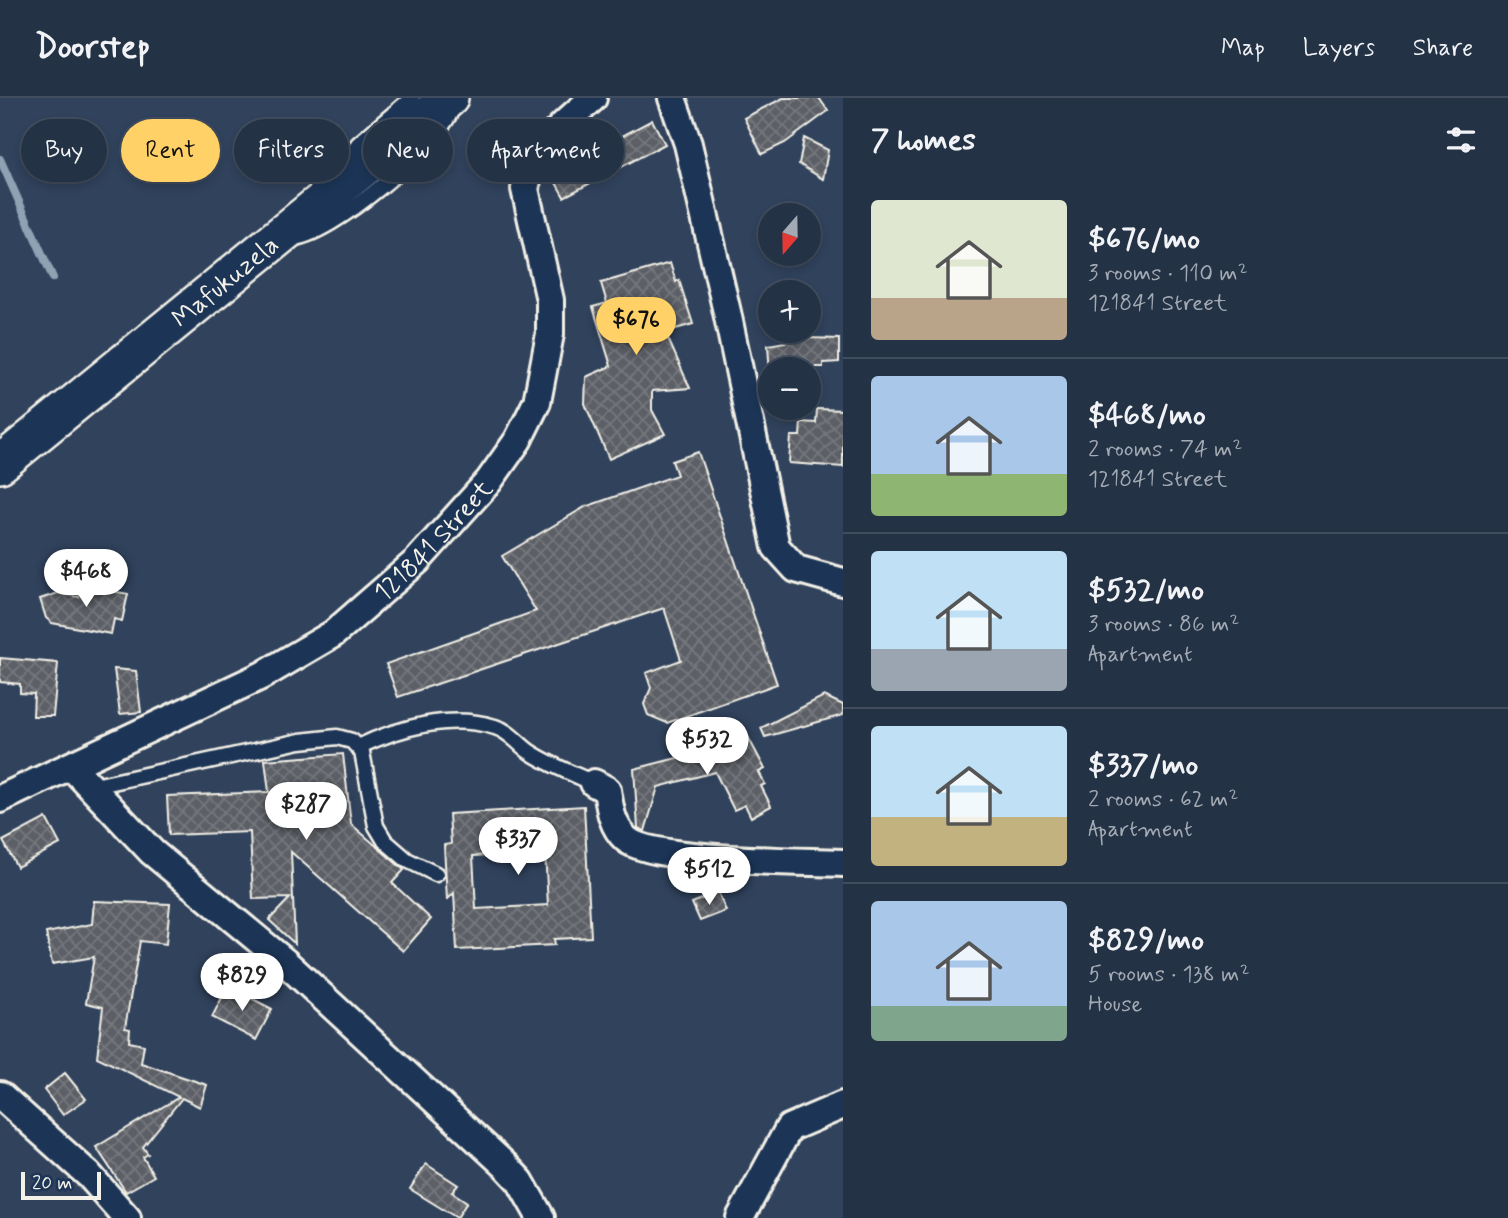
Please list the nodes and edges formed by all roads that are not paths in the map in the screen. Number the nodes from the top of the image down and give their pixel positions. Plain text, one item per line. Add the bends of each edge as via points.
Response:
1 (412, 98) edge
2 (449, 98) edge
3 (456, 98) edge
4 (593, 98) edge
5 (672, 98) edge
6 (341, 187) junction
7 (282, 234) junction
8 (0, 464) edge
9 (843, 582) edge
10 (358, 747) junction
11 (72, 767) junction
12 (594, 783) joint
13 (90, 787) junction
14 (0, 799) edge
15 (843, 863) edge
16 (436, 874) dead end
17 (0, 1095) edge
18 (843, 1105) edge
19 (127, 1218) edge
20 (541, 1218) edge
21 (740, 1218) edge

1 - 6 lane via 358,144
2 - 6 main road, Mafukuzela
3 - 7 lane via 434,139 381,185 329,225 294,239
4 - 11 street, 121841 Street via 540,148 527,174 525,189 550,300 550,334 537,402 489,481 417,561 333,634 263,676
5 - 9 street via 688,145 727,312 776,547 796,569
6 - 7 main road, Mafukuzela
7 - 8 main road, Mafukuzela
10 - 12 lane via 396,729 422,724 495,727 538,757
10 - 13 lane via 337,737 300,741
10 - 16 lane via 380,834 407,860
11 - 13 street
11 - 14 street, 121841 Street
12 - 15 street via 607,790 614,826 628,841 663,852
13 - 20 street via 152,852 285,962 506,1166
17 - 19 street via 79,1166
18 - 21 street via 789,1128

